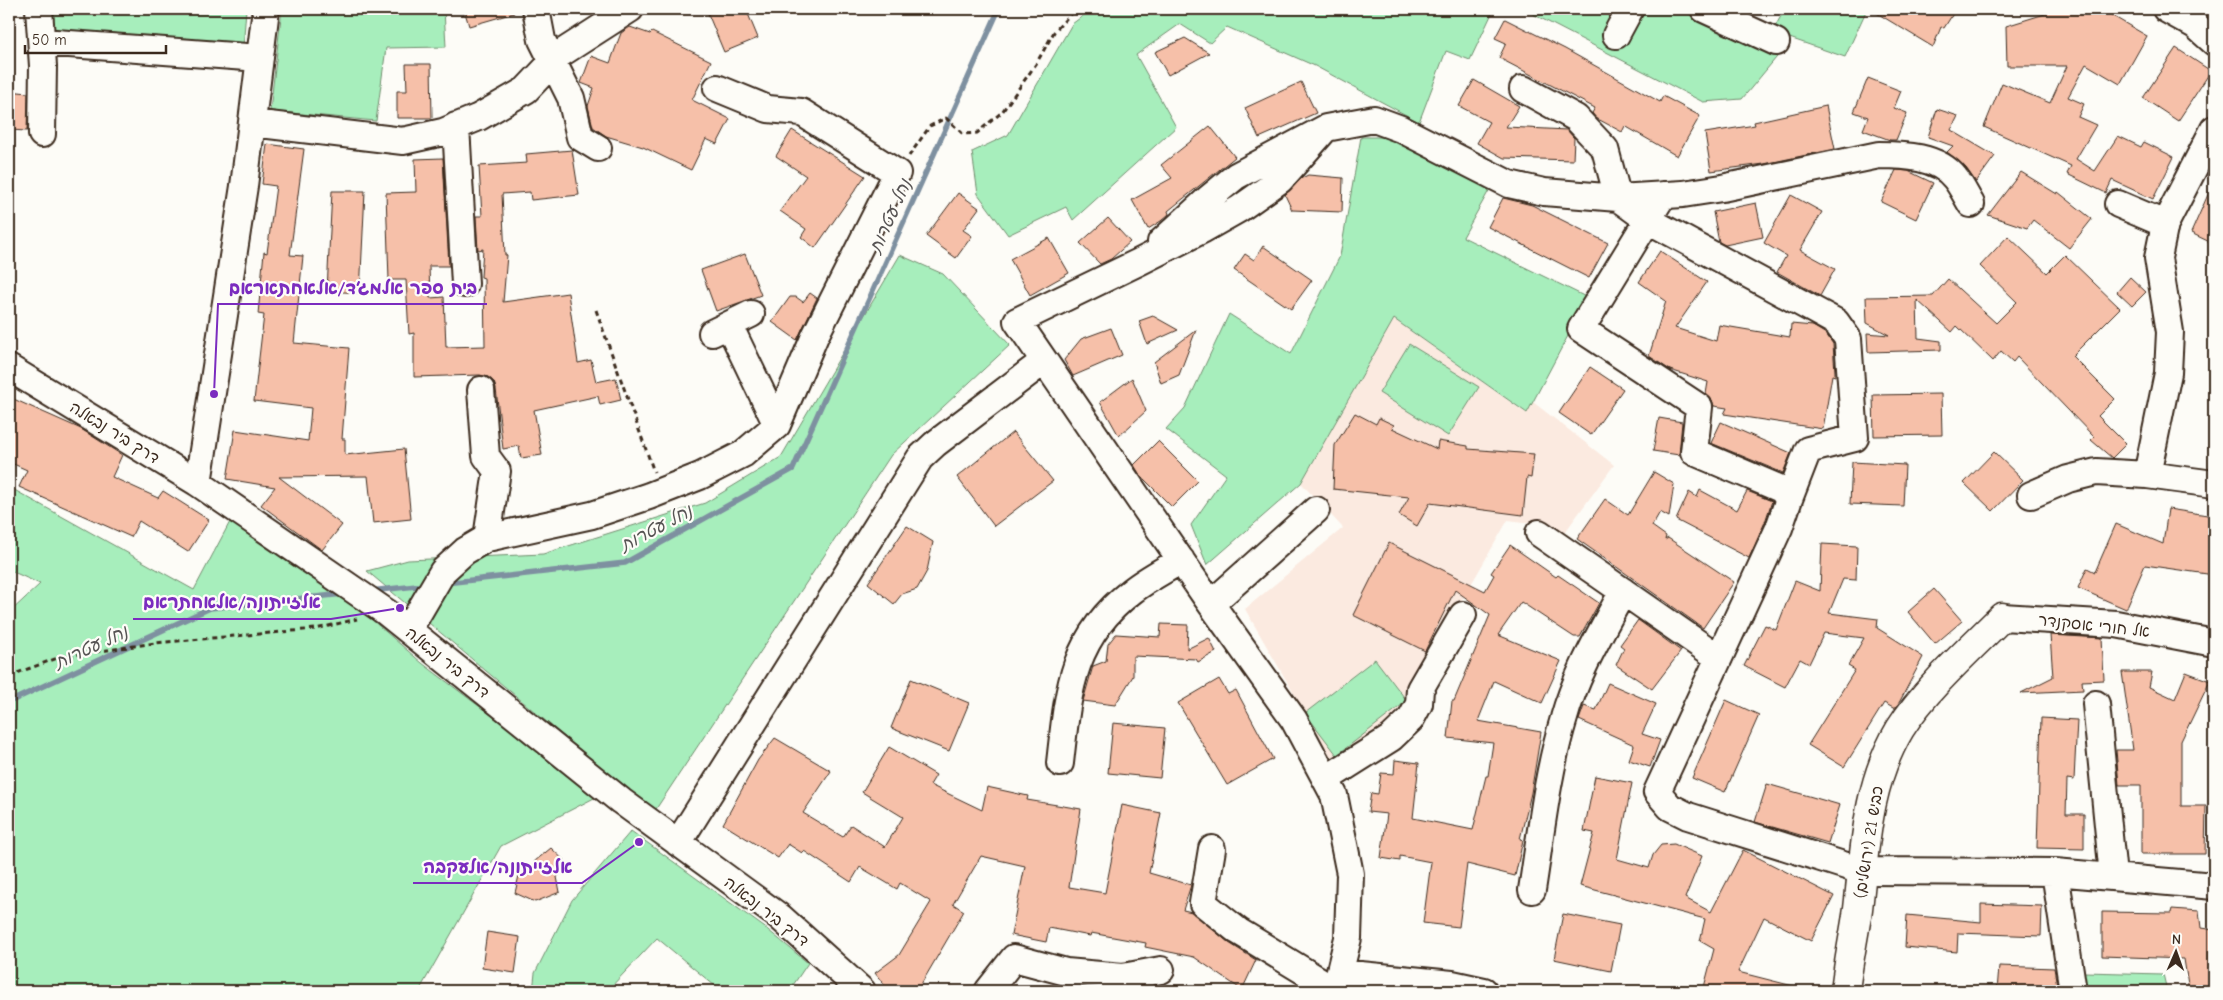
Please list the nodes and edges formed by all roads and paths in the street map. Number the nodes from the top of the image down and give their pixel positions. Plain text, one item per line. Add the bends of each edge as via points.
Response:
1 (39, 9) edge
2 (266, 9) edge
3 (536, 9) edge
4 (630, 9) edge
5 (1075, 9) edge
6 (1630, 9) edge
7 (1704, 9) edge
8 (2166, 9) edge
9 (1616, 35) dead end
10 (42, 42) junction
11 (1776, 42) dead end
12 (2214, 42) edge
13 (260, 58) junction
14 (552, 62) junction
15 (717, 88) dead end
16 (1523, 89) dead end
17 (252, 123) junction
18 (456, 126) junction
19 (2214, 128) edge
20 (42, 134) dead end
21 (598, 148) dead end
22 (897, 173) junction
23 (1663, 195) junction
24 (1618, 198) junction
25 (1971, 204) dead end
26 (2118, 204) dead end
27 (1648, 220) junction
28 (2165, 224) junction
29 (465, 284) dead end
30 (596, 310) dead end
31 (731, 324) dead end
32 (1044, 361) junction
33 (9, 368) edge
34 (481, 390) dead end
35 (777, 425) junction
36 (2147, 475) junction
37 (198, 483) junction
38 (2214, 484) edge
39 (661, 491) junction
40 (2031, 495) dead end
41 (1789, 499) junction
42 (1316, 510) dead end
43 (1539, 533) dead end
44 (487, 538) junction
45 (1181, 560) junction
46 (1623, 591) junction
47 (1211, 604) junction
48 (386, 612) junction
49 (1463, 614) dead end
50 (2002, 617) joint
51 (408, 629) junction
52 (2214, 642) edge
53 (1719, 658) junction
54 (9, 676) edge
55 (2096, 704) dead end
56 (1060, 763) dead end
57 (1326, 779) junction
58 (678, 843) junction
59 (1212, 849) dead end
60 (1862, 871) junction
61 (2055, 872) junction
62 (2113, 876) junction
63 (2214, 886) edge
64 (1532, 890) dead end
65 (1161, 970) dead end
66 (1337, 985) edge
67 (862, 991) edge
68 (988, 991) edge
69 (1484, 991) edge
70 (1845, 991) edge
71 (2073, 991) edge

1 - 10 street
2 - 13 street
3 - 14 street via 542,40
4 - 14 street via 602,25
5 - 22 path via 1054,32 1002,112 977,133 963,134 946,118 930,126
6 - 9 street
7 - 11 street
8 - 12 street via 2195,25
10 - 13 street
10 - 20 street
13 - 17 street
14 - 18 street via 526,90 479,117
14 - 21 street via 572,98 580,137
15 - 22 street via 768,109 801,112
16 - 24 street via 1576,118 1605,149
17 - 18 street via 403,141
17 - 37 street
18 - 29 street
19 - 28 street
22 - 35 street via 815,336
23 - 24 street
23 - 25 street via 1722,188 1879,156 1902,155 1932,162 1954,176
23 - 27 street
24 - 27 street
24 - 32 street via 1544,192 1509,184 1401,129 1374,119 1326,128 1280,180 1239,209 1017,321
26 - 28 street
27 - 41 street via 1581,329 1699,407 1694,452 1781,489
27 - 41 street via 1836,322 1848,339 1855,438 1808,450
28 - 36 street via 2158,258 2170,332 2168,373
30 - 39 path
31 - 35 street
32 - 45 street
32 - 58 street via 920,458
33 - 37 street, דרך ביר נבאלה
34 - 44 street via 486,456 497,471
35 - 39 street via 743,454
36 - 38 street
36 - 40 street via 2096,472 2068,479
37 - 48 street, דרך ביר נבאלה
39 - 44 street via 592,514
41 - 53 street via 1779,528
42 - 47 street
43 - 46 street
44 - 51 street via 465,551 443,571
45 - 47 street
45 - 56 street via 1132,590 1098,622 1078,657 1067,701
46 - 53 street
46 - 64 street via 1589,656 1564,717
47 - 57 street via 1294,720
48 - 51 street, דרך ביר נבאלה
48 - 54 path via 316,629 155,643 60,657
49 - 57 street via 1420,689 1419,704 1410,718 1391,738
50 - 52 street, אל חורי אסקנדר via 2116,624
50 - 60 main road, כביש 21 (ירושלים) via 1916,708 1894,741 1876,782
51 - 58 street, דרך ביר נבאלה
53 - 60 street via 1657,792 1670,806 1688,816
55 - 62 street
57 - 66 street via 1334,794 1350,874 1348,938
58 - 67 street, דרך ביר נבאלה via 780,917
59 - 66 street via 1203,903 1238,931
60 - 61 street
60 - 70 main road, כביש 21 (ירושלים)
61 - 62 street
61 - 71 street
62 - 63 street
65 - 68 street via 1123,977 1066,972 1014,958
66 - 69 street via 1452,984

